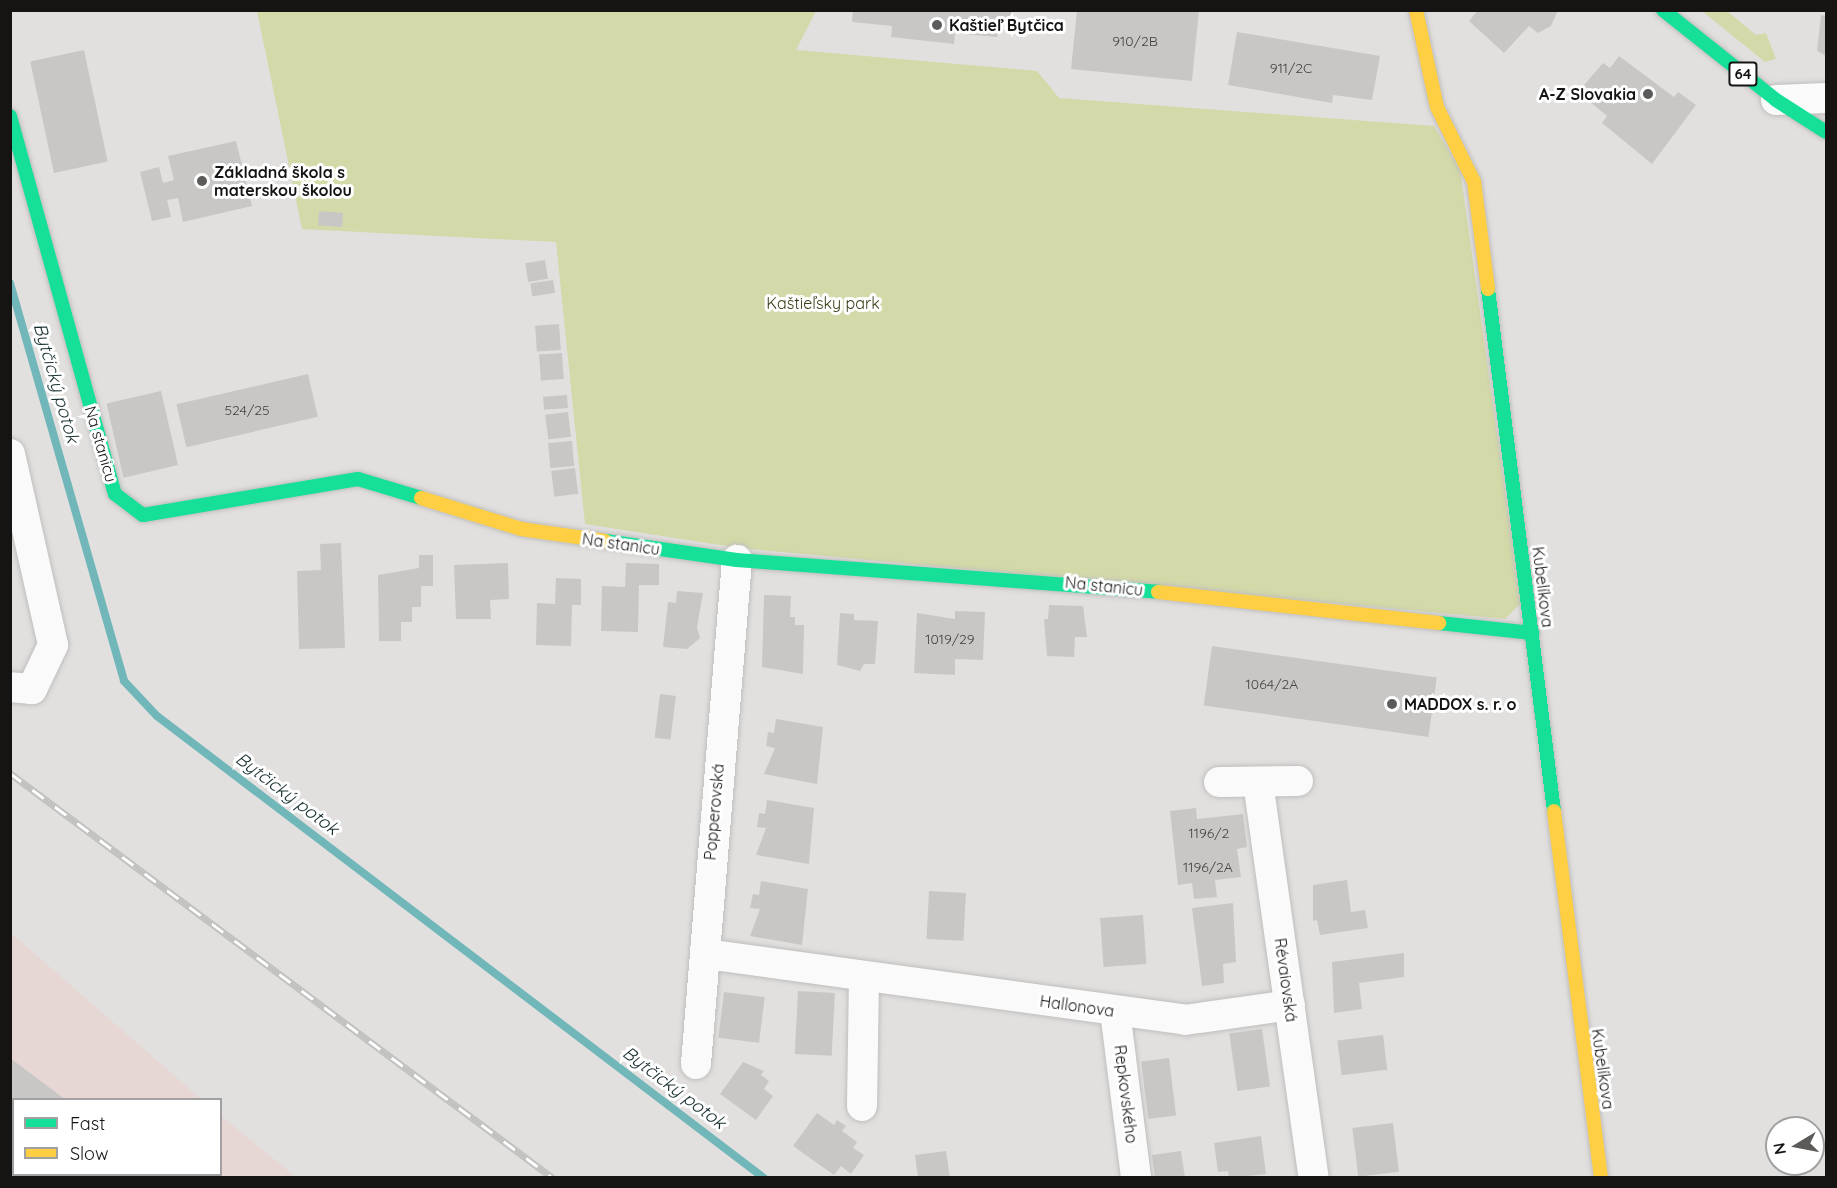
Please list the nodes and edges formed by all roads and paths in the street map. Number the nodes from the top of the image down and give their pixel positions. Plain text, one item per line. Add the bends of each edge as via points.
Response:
1 (1416, 10) edge
2 (1663, 10) edge
3 (1827, 98) edge
4 (1776, 100) junction
5 (10, 116) edge
6 (1827, 132) edge
7 (10, 454) edge
8 (737, 560) junction
9 (1533, 633) junction
10 (10, 687) edge
11 (1298, 781) dead end
12 (1219, 782) dead end
13 (1258, 782) junction
14 (706, 954) junction
15 (864, 977) junction
16 (1290, 1005) junction
17 (1115, 1011) junction
18 (696, 1064) dead end
19 (862, 1106) dead end
20 (1136, 1178) edge
21 (1314, 1178) edge
22 (1601, 1178) edge

1 - 9 street, Kubelíkova via 1437,107 1474,182
2 - 4 street, 64
3 - 4 street
4 - 6 street, 64
5 - 8 street, Na stanicu via 115,494 143,515 358,479 521,529
7 - 10 street via 53,645 32,689
8 - 9 street, Na stanicu via 1066,582
8 - 14 street, Popperovská via 706,897
9 - 22 street, Kubelíkova via 1538,710
11 - 13 street
12 - 13 street
13 - 16 street, Révaiovská
14 - 15 street, Hallonova
14 - 18 street, Popperovská
15 - 17 street, Hallonova
15 - 19 street
16 - 17 street, Hallonova via 1185,1020
16 - 21 street, Révaiovská
17 - 20 street, Repkovského

